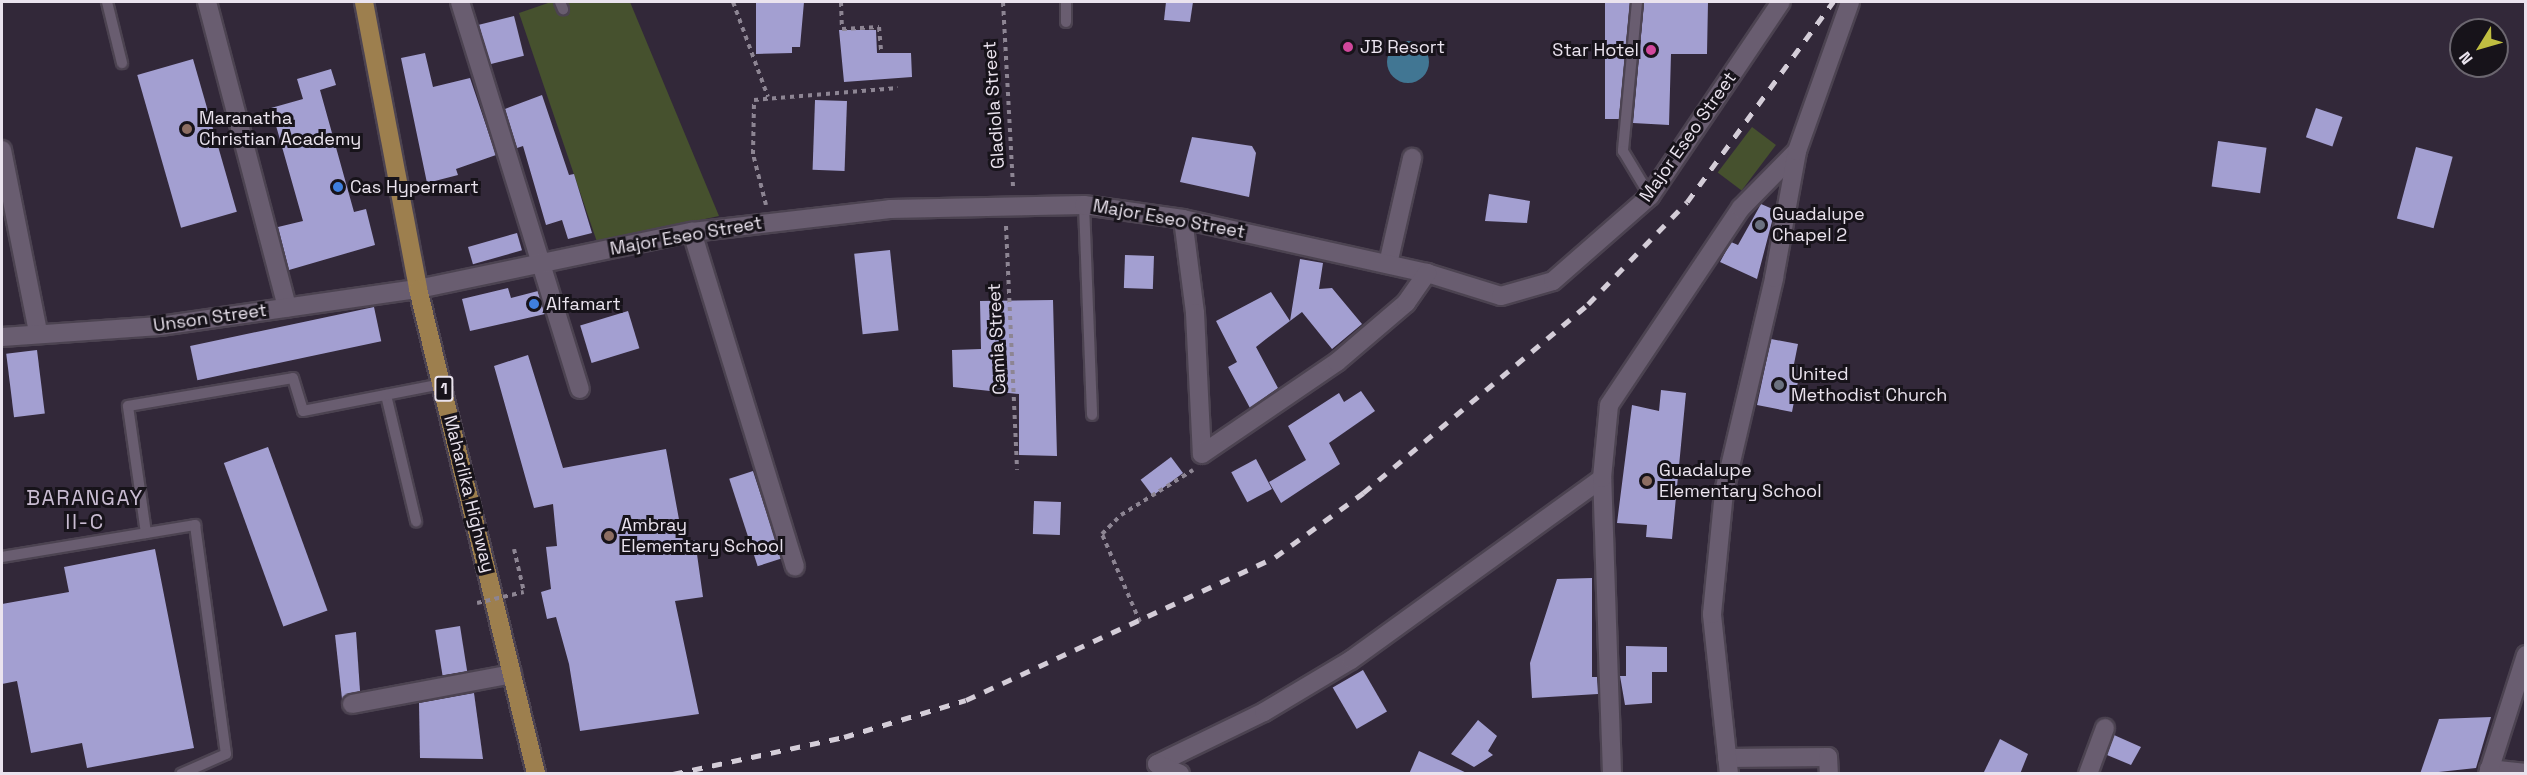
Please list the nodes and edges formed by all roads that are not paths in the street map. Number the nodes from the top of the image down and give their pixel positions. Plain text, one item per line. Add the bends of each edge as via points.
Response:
1 (107, 2) edge
2 (207, 2) edge
3 (364, 2) edge
4 (460, 2) edge
5 (1066, 2) edge
6 (1637, 2) edge
7 (1781, 2) edge
8 (1850, 2) edge
9 (1066, 21) dead end
10 (122, 63) dead end
11 (2, 150) edge
12 (1797, 151) junction
13 (1412, 158) dead end
14 (1650, 196) junction
15 (1084, 205) junction
16 (1183, 219) junction
17 (692, 232) junction
18 (544, 263) junction
19 (1388, 264) junction
20 (1427, 273) junction
21 (418, 289) junction
22 (287, 308) junction
23 (38, 331) junction
24 (2, 337) edge
25 (442, 384) junction
26 (580, 389) dead end
27 (386, 395) junction
28 (1092, 416) dead end
29 (1602, 478) junction
30 (416, 521) dead end
31 (146, 533) junction
32 (2, 557) edge
33 (795, 567) dead end
34 (2524, 662) edge
35 (512, 674) junction
36 (352, 704) dead end
37 (2105, 728) dead end
38 (1728, 766) edge
39 (2489, 771) edge
40 (2526, 773) edge
41 (181, 774) edge
42 (536, 774) edge
43 (1180, 774) edge
44 (1612, 774) edge
45 (1829, 774) edge
46 (2088, 774) edge

1 - 10 lane
2 - 22 street
3 - 21 main road, Maharlika Highway / 1
4 - 18 street
5 - 9 lane
6 - 14 lane via 1623,151
7 - 14 street, Major Eseo Street
8 - 12 street
11 - 23 street
12 - 29 street via 1741,208 1609,405
12 - 38 street via 1774,278 1724,492 1712,614
13 - 19 street
14 - 20 street, Major Eseo Street via 1553,281 1501,296
15 - 16 street, Major Eseo Street
15 - 17 street, Major Eseo Street via 890,209
15 - 28 lane
16 - 19 street, Major Eseo Street
16 - 20 street via 1195,313 1202,453 1337,362 1406,303
17 - 18 street, Major Eseo Street
17 - 33 street
18 - 21 street, Major Eseo Street
18 - 26 street
19 - 20 street, Major Eseo Street
21 - 22 street, Unson Street
21 - 25 main road, Maharlika Highway / 1
22 - 23 street, Unson Street via 160,326
23 - 24 street, Unson Street
25 - 27 lane
25 - 35 main road, Maharlika Highway / 1
27 - 30 lane
27 - 31 lane via 303,411 293,378 128,406
29 - 43 street via 1351,660 1264,712 1156,764
29 - 44 street
31 - 32 lane
31 - 41 lane via 195,525 207,592 226,754
34 - 39 street
35 - 36 street
35 - 42 main road, Maharlika Highway / 1
37 - 46 street
38 - 45 street via 1828,757
39 - 40 street

